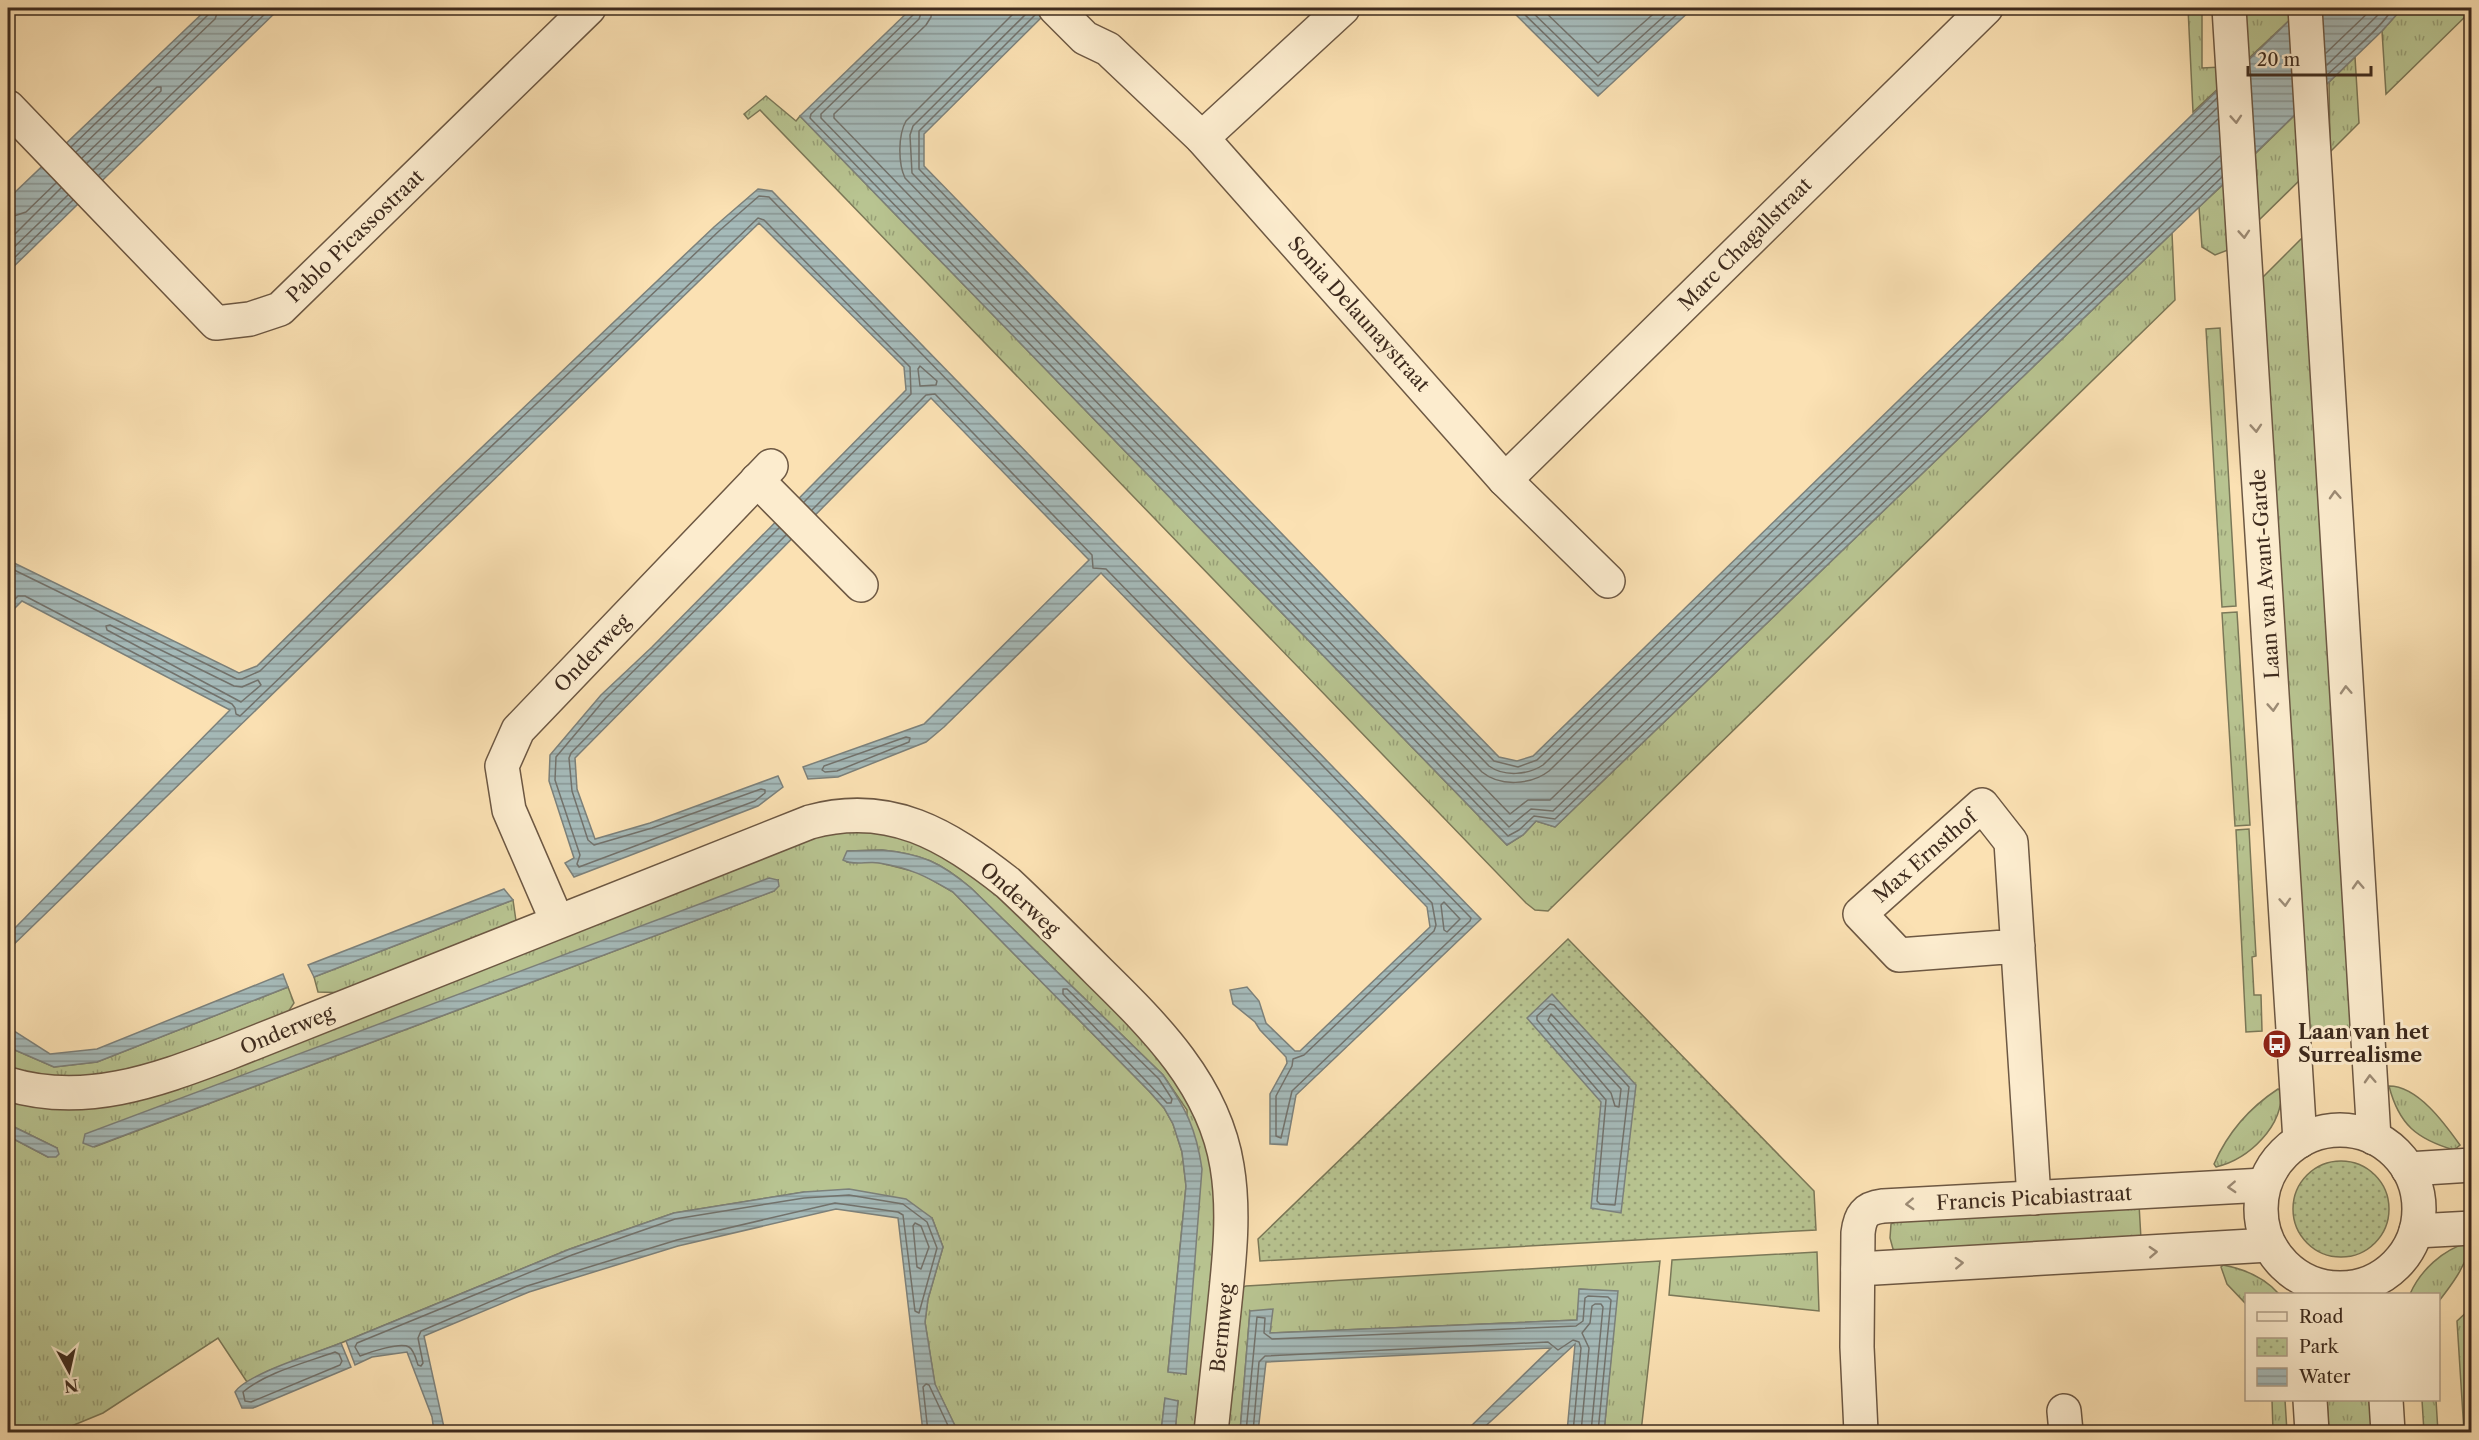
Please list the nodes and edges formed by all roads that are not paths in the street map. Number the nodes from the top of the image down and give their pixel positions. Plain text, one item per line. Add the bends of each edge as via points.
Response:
1 (590, 8) edge
2 (1343, 8) edge
3 (1986, 8) edge
4 (2229, 8) edge
5 (2305, 8) edge
6 (1058, 11) edge
7 (8, 107) edge
8 (1202, 138) junction
9 (1505, 480) junction
10 (1608, 581) dead end
11 (861, 585) dead end
12 (557, 921) junction
13 (2018, 946) junction
14 (8, 1084) edge
15 (2374, 1138) junction
16 (2300, 1141) junction
17 (2472, 1165) edge
18 (2408, 1168) junction
19 (2264, 1185) junction
20 (2034, 1198) junction
21 (1230, 1222) joint
22 (2472, 1228) edge
23 (2416, 1231) junction
24 (2269, 1245) junction
25 (1858, 1269) junction
26 (2303, 1287) edge
27 (2379, 1287) edge
28 (2310, 1401) edge
29 (2386, 1401) edge
30 (1211, 1432) edge
31 (1861, 1432) edge
32 (2313, 1432) edge
33 (2388, 1432) edge

1 - 7 street, Pablo Picassostraat via 280,309 250,319 216,323
2 - 8 street
3 - 9 street, Marc Chagallstraat
4 -> 16 street, Laan van Avant-Garde
15 -> 5 street
6 - 8 street, Sonia Delaunaystraat via 1085,38 1108,49
8 - 9 street, Sonia Delaunaystraat
9 - 10 street, Sonia Delaunaystraat
11 - 12 street, Onderweg via 807,530 767,481 518,730 502,766 509,810
12 - 14 street, Onderweg via 149,1082 82,1094 40,1092
12 - 21 street, Onderweg via 830,817 882,815 921,826 1008,883 1128,1001 1180,1059 1198,1087 1220,1137 1228,1177
13 - 13 street, Max Ernsthof via 2011,842 1982,806 1860,914 1899,955
13 - 20 street, Max Ernsthof
15 - 16 street via 2361,1132 2336,1130
15 - 18 street via 2395,1151
16 - 19 street via 2286,1150
17 - 18 street
18 - 23 street via 2420,1206
19 -> 20 street, Francis Picabiastraat
19 - 24 street via 2262,1226
20 -> 25 street, Francis Picabiastraat via 1869,1209 1859,1226
21 - 30 street, Bermweg
22 - 23 street
23 - 27 street via 2413,1242
25 -> 24 street
24 - 26 street
25 - 31 street, Francis Picabiastraat
26 - 27 street
28 - 32 street
29 - 33 street

